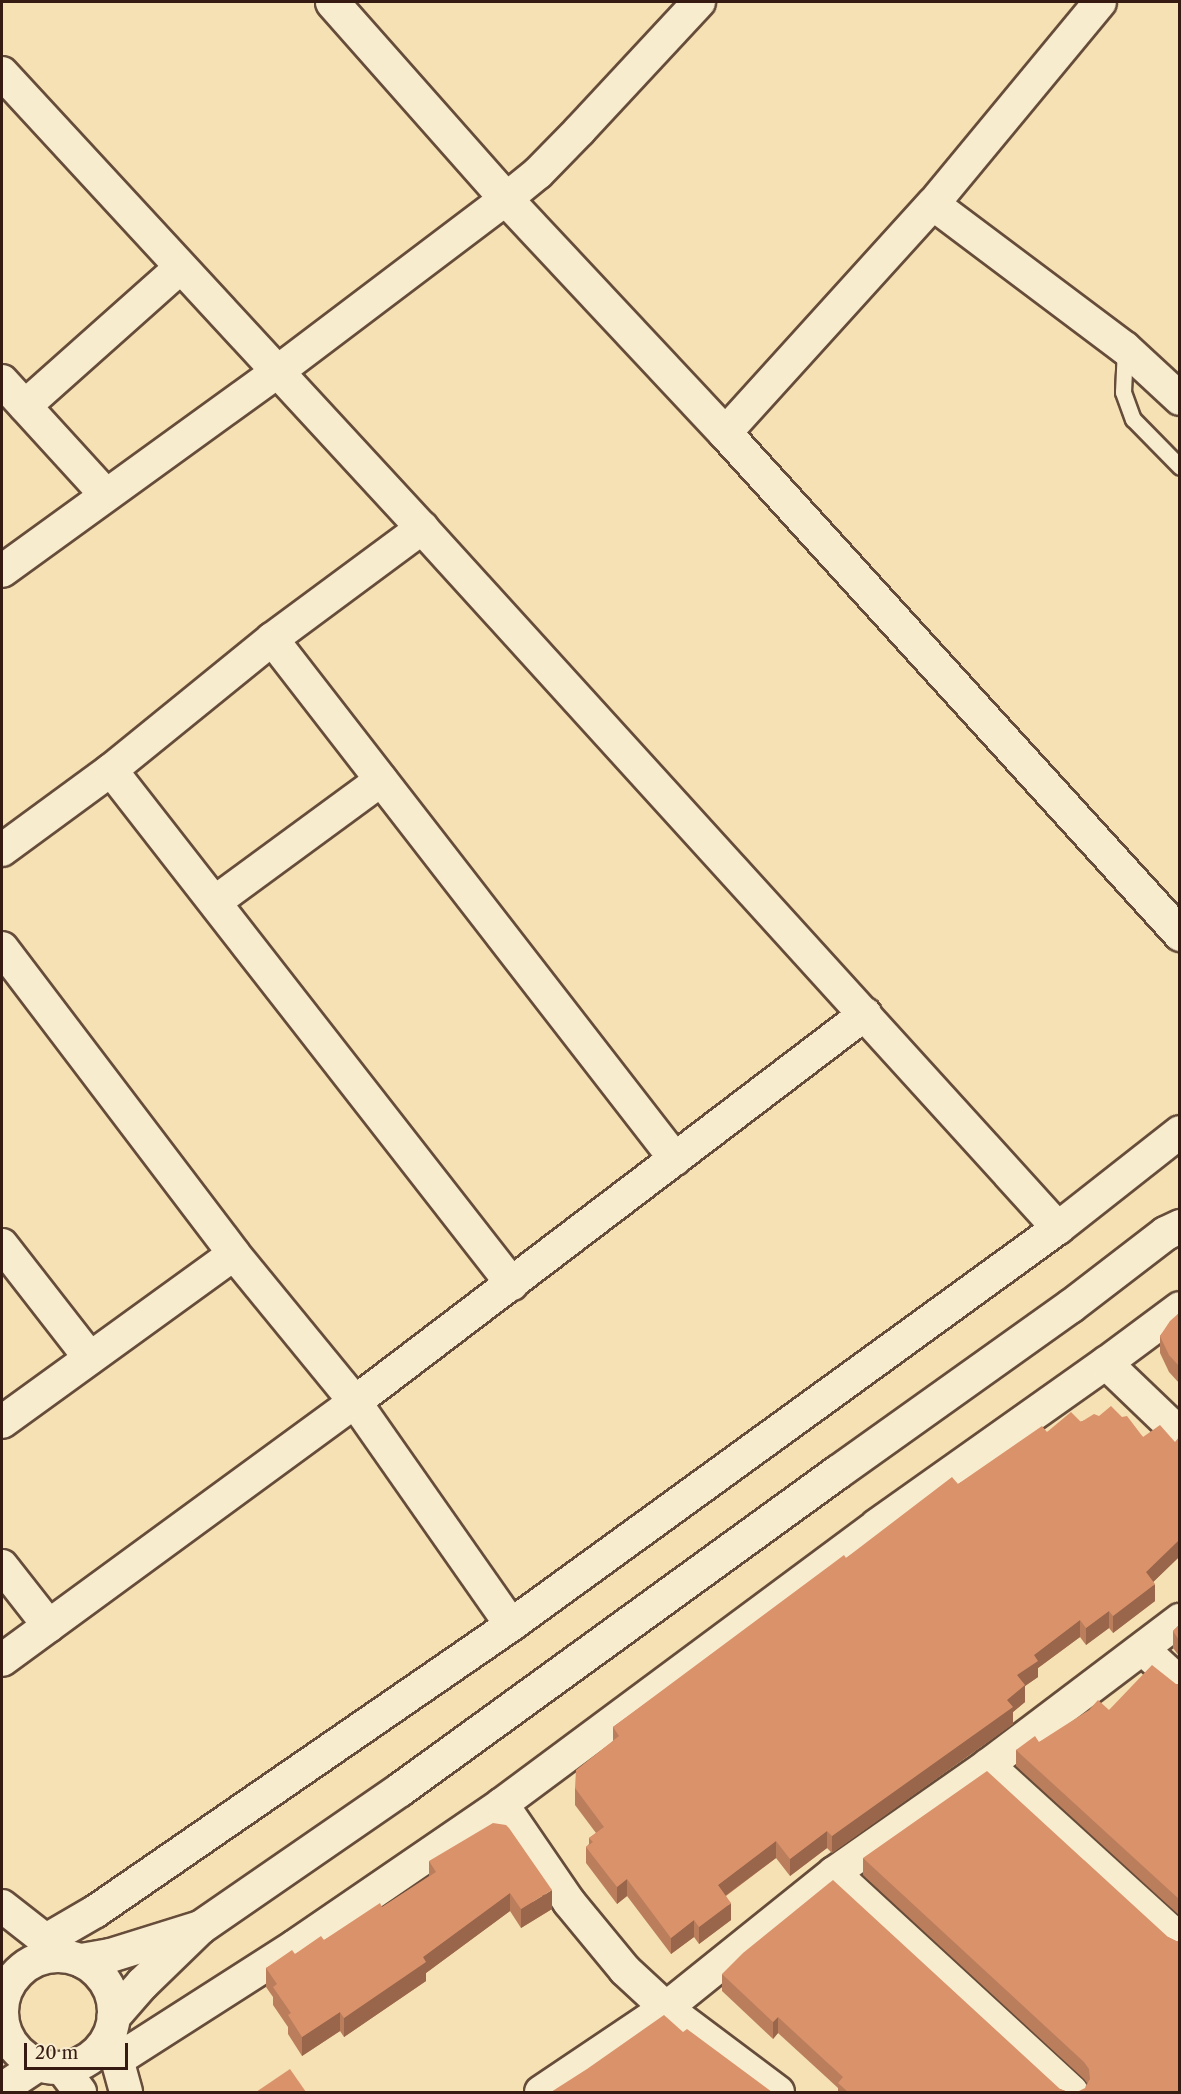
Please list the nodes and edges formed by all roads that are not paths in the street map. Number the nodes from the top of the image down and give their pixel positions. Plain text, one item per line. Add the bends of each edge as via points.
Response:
1 (332, 2) edge
2 (699, 2) edge
3 (1100, 2) edge
4 (2, 73) edge
5 (506, 199) junction
6 (933, 204) junction
7 (180, 268) junction
8 (1125, 348) junction
9 (277, 372) junction
10 (2, 381) edge
11 (1179, 399) edge
12 (25, 406) junction
13 (725, 433) junction
14 (1179, 467) edge
15 (106, 495) junction
16 (422, 528) junction
17 (2, 570) edge
18 (272, 639) junction
19 (111, 770) junction
20 (381, 780) junction
21 (2, 850) edge
22 (215, 902) junction
23 (1179, 934) edge
24 (2, 948) edge
25 (865, 1014) junction
26 (1179, 1132) edge
27 (675, 1159) junction
28 (1175, 1224) edge
29 (1058, 1228) junction
30 (2, 1245) edge
31 (234, 1254) junction
32 (512, 1284) junction
33 (1179, 1308) edge
34 (90, 1358) junction
35 (1106, 1363) junction
36 (355, 1402) junction
37 (2, 1422) edge
38 (1179, 1434) edge
39 (2, 1566) edge
40 (1179, 1620) edge
41 (511, 1625) junction
42 (49, 1626) junction
43 (1143, 1649) junction
44 (2, 1660) edge
45 (1179, 1683) edge
46 (988, 1765) junction
47 (502, 1804) junction
48 (834, 1873) junction
49 (2, 1906) edge
50 (200, 1927) junction
51 (1179, 1940) edge
52 (64, 1952) junction
53 (3, 1990) edge
54 (666, 2008) junction
55 (114, 2036) junction
56 (60, 2075) edge
57 (2, 2089) edge
58 (126, 2092) edge
59 (541, 2092) edge
60 (778, 2092) edge
61 (1072, 2092) edge

1 - 5 street
2 - 5 street via 538,173
3 - 6 street
4 - 7 street
5 - 9 street
5 - 13 street
6 - 8 street
6 - 13 street
7 - 9 street
7 - 12 street
8 - 11 street
8 - 14 lane via 1123,392 1133,419
9 - 15 street
9 - 16 street
10 - 12 street
12 - 15 street
13 - 23 street
15 - 17 street
16 - 18 street
16 - 25 street
18 - 19 street
18 - 20 street
19 - 21 street
19 - 22 street
20 - 22 street
20 - 27 street
22 - 32 street
24 - 31 street
25 - 27 street
25 - 29 street
26 - 29 street
27 - 32 street
28 - 50 street via 1070,1306 400,1789
29 - 41 street
30 - 34 street
31 - 34 street
31 - 36 street
32 - 36 street
33 - 35 street
34 - 37 street
35 - 38 street
35 - 47 street via 878,1525
36 - 41 street
36 - 42 street
39 - 42 street
40 - 43 street
41 - 52 street via 96,1911
42 - 44 street
43 - 45 street
43 - 46 street
46 - 48 street
46 - 51 street
47 - 54 street via 569,1902 625,1970
47 - 55 street via 295,1946
48 - 54 street
48 - 61 street
49 - 52 street
50 - 52 street via 110,1955
50 - 55 street via 142,1983
52 - 53 street via 32,1961
52 - 55 street via 106,1982 112,1998
53 - 56 street via 2,2023 9,2040 22,2055
54 - 59 street
54 - 60 street
55 - 56 street via 92,2057
55 - 58 street
56 - 57 street

